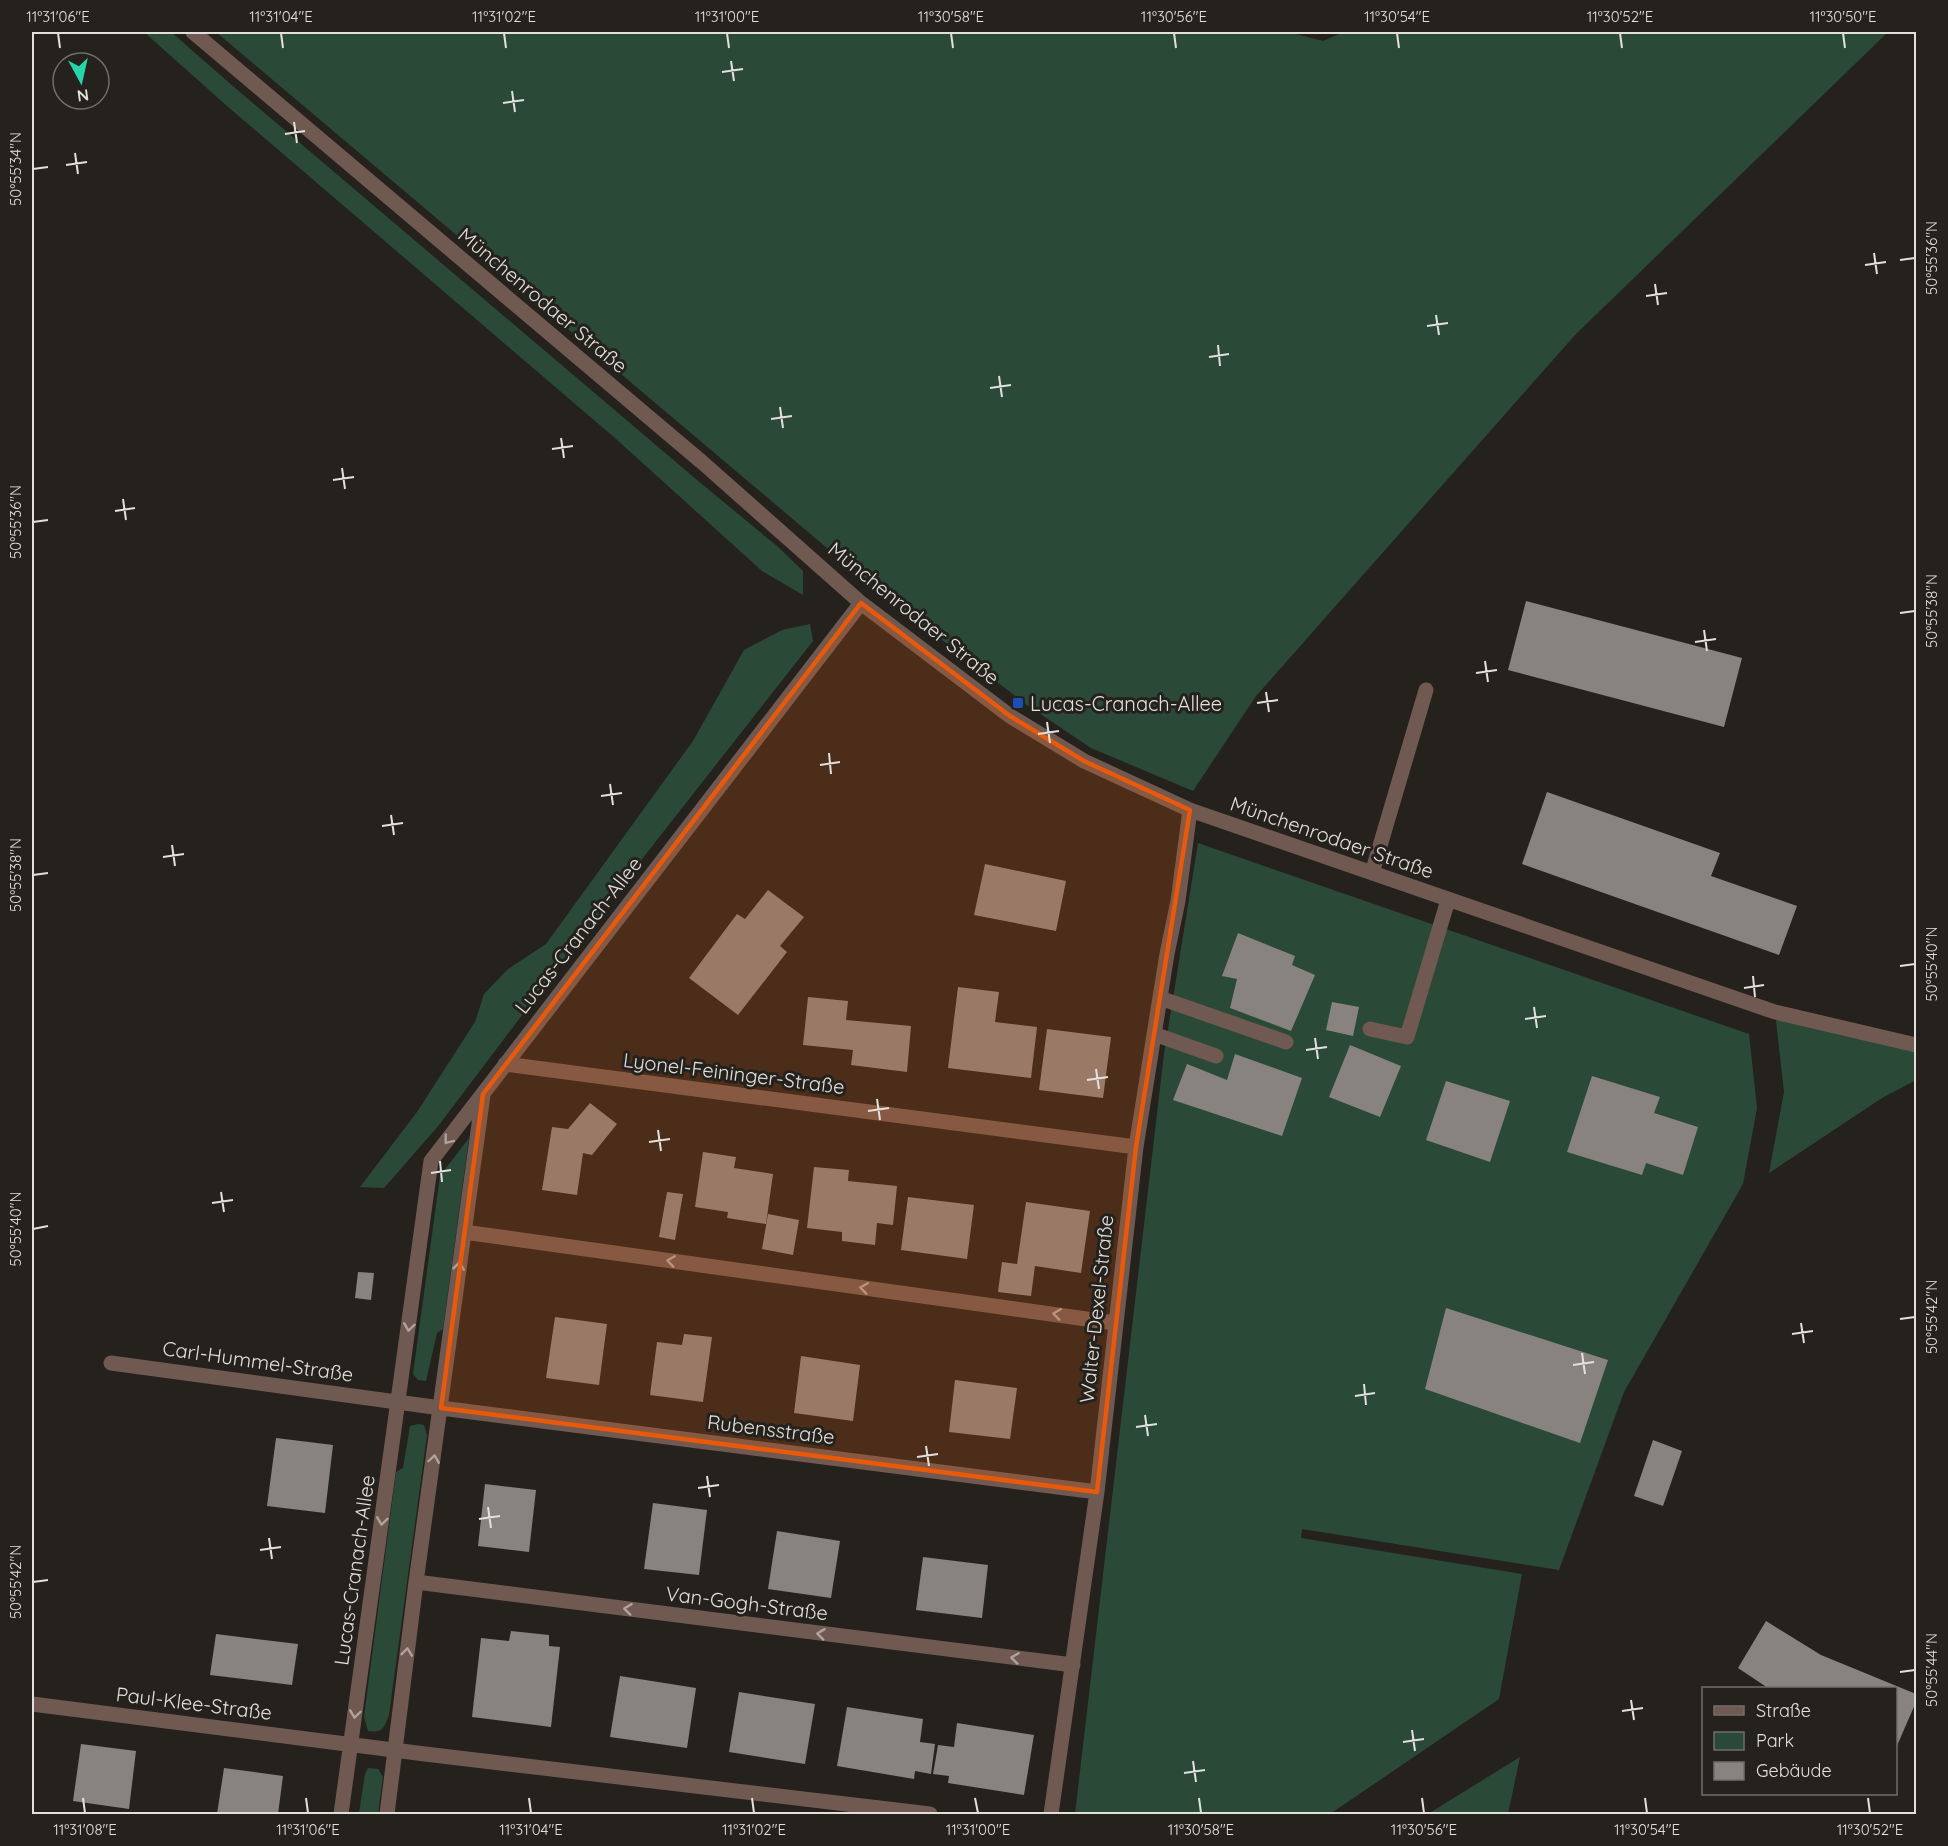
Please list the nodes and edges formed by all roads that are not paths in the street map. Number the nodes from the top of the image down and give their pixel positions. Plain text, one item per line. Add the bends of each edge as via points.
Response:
1 (193, 32) edge
2 (861, 603) junction
3 (1426, 690) dead end
4 (1190, 810) junction
5 (1372, 873) junction
6 (1448, 900) junction
7 (1160, 999) junction
8 (1370, 1029) dead end
9 (1154, 1034) junction
10 (1286, 1042) dead end
11 (1917, 1045) edge
12 (1216, 1056) dead end
13 (505, 1064) junction
14 (483, 1094) junction
15 (1136, 1147) junction
16 (464, 1232) junction
17 (1115, 1323) junction
18 (111, 1363) dead end
19 (399, 1402) junction
20 (441, 1408) junction
21 (1096, 1492) junction
22 (416, 1582) junction
23 (1073, 1665) junction
24 (32, 1704) edge
25 (351, 1744) junction
26 (394, 1750) junction
27 (342, 1815) edge
28 (387, 1815) edge
29 (930, 1815) edge
30 (1051, 1815) edge

1 - 2 street, Münchenrodaer Straße via 703,463
2 - 4 street, Münchenrodaer Straße via 1010,716 1084,761
2 - 13 street, Lucas-Cranach-Allee
3 - 5 street
4 - 5 street, Münchenrodaer Straße
4 - 7 street, Walter-Dexel-Straße
5 - 6 street, Münchenrodaer Straße
6 - 8 street via 1407,1037
6 - 11 street, Münchenrodaer Straße via 1775,1012
7 - 9 street, Walter-Dexel-Straße
7 - 10 street
9 - 12 street
9 - 15 street, Walter-Dexel-Straße
13 - 14 street, Lucas-Cranach-Allee
13 - 15 street, Lyonel-Feininger-Straße
14 - 16 street, Lucas-Cranach-Allee
14 -> 19 street, Lucas-Cranach-Allee via 431,1161
15 - 17 street, Walter-Dexel-Straße
17 -> 16 street
20 -> 16 street, Lucas-Cranach-Allee
17 - 21 street, Walter-Dexel-Straße
18 - 19 street, Carl-Hummel-Straße
19 - 20 street
19 -> 25 street, Lucas-Cranach-Allee
20 - 21 street, Rubensstraße
22 -> 20 street, Lucas-Cranach-Allee
21 - 23 street, Walter-Dexel-Straße
23 -> 22 street, Van-Gogh-Straße
26 -> 22 street, Lucas-Cranach-Allee
23 - 30 street, Walter-Dexel-Straße
24 - 25 street, Paul-Klee-Straße
25 - 26 street
25 - 27 street, Lucas-Cranach-Allee
26 - 28 street, Lucas-Cranach-Allee
26 - 29 street

